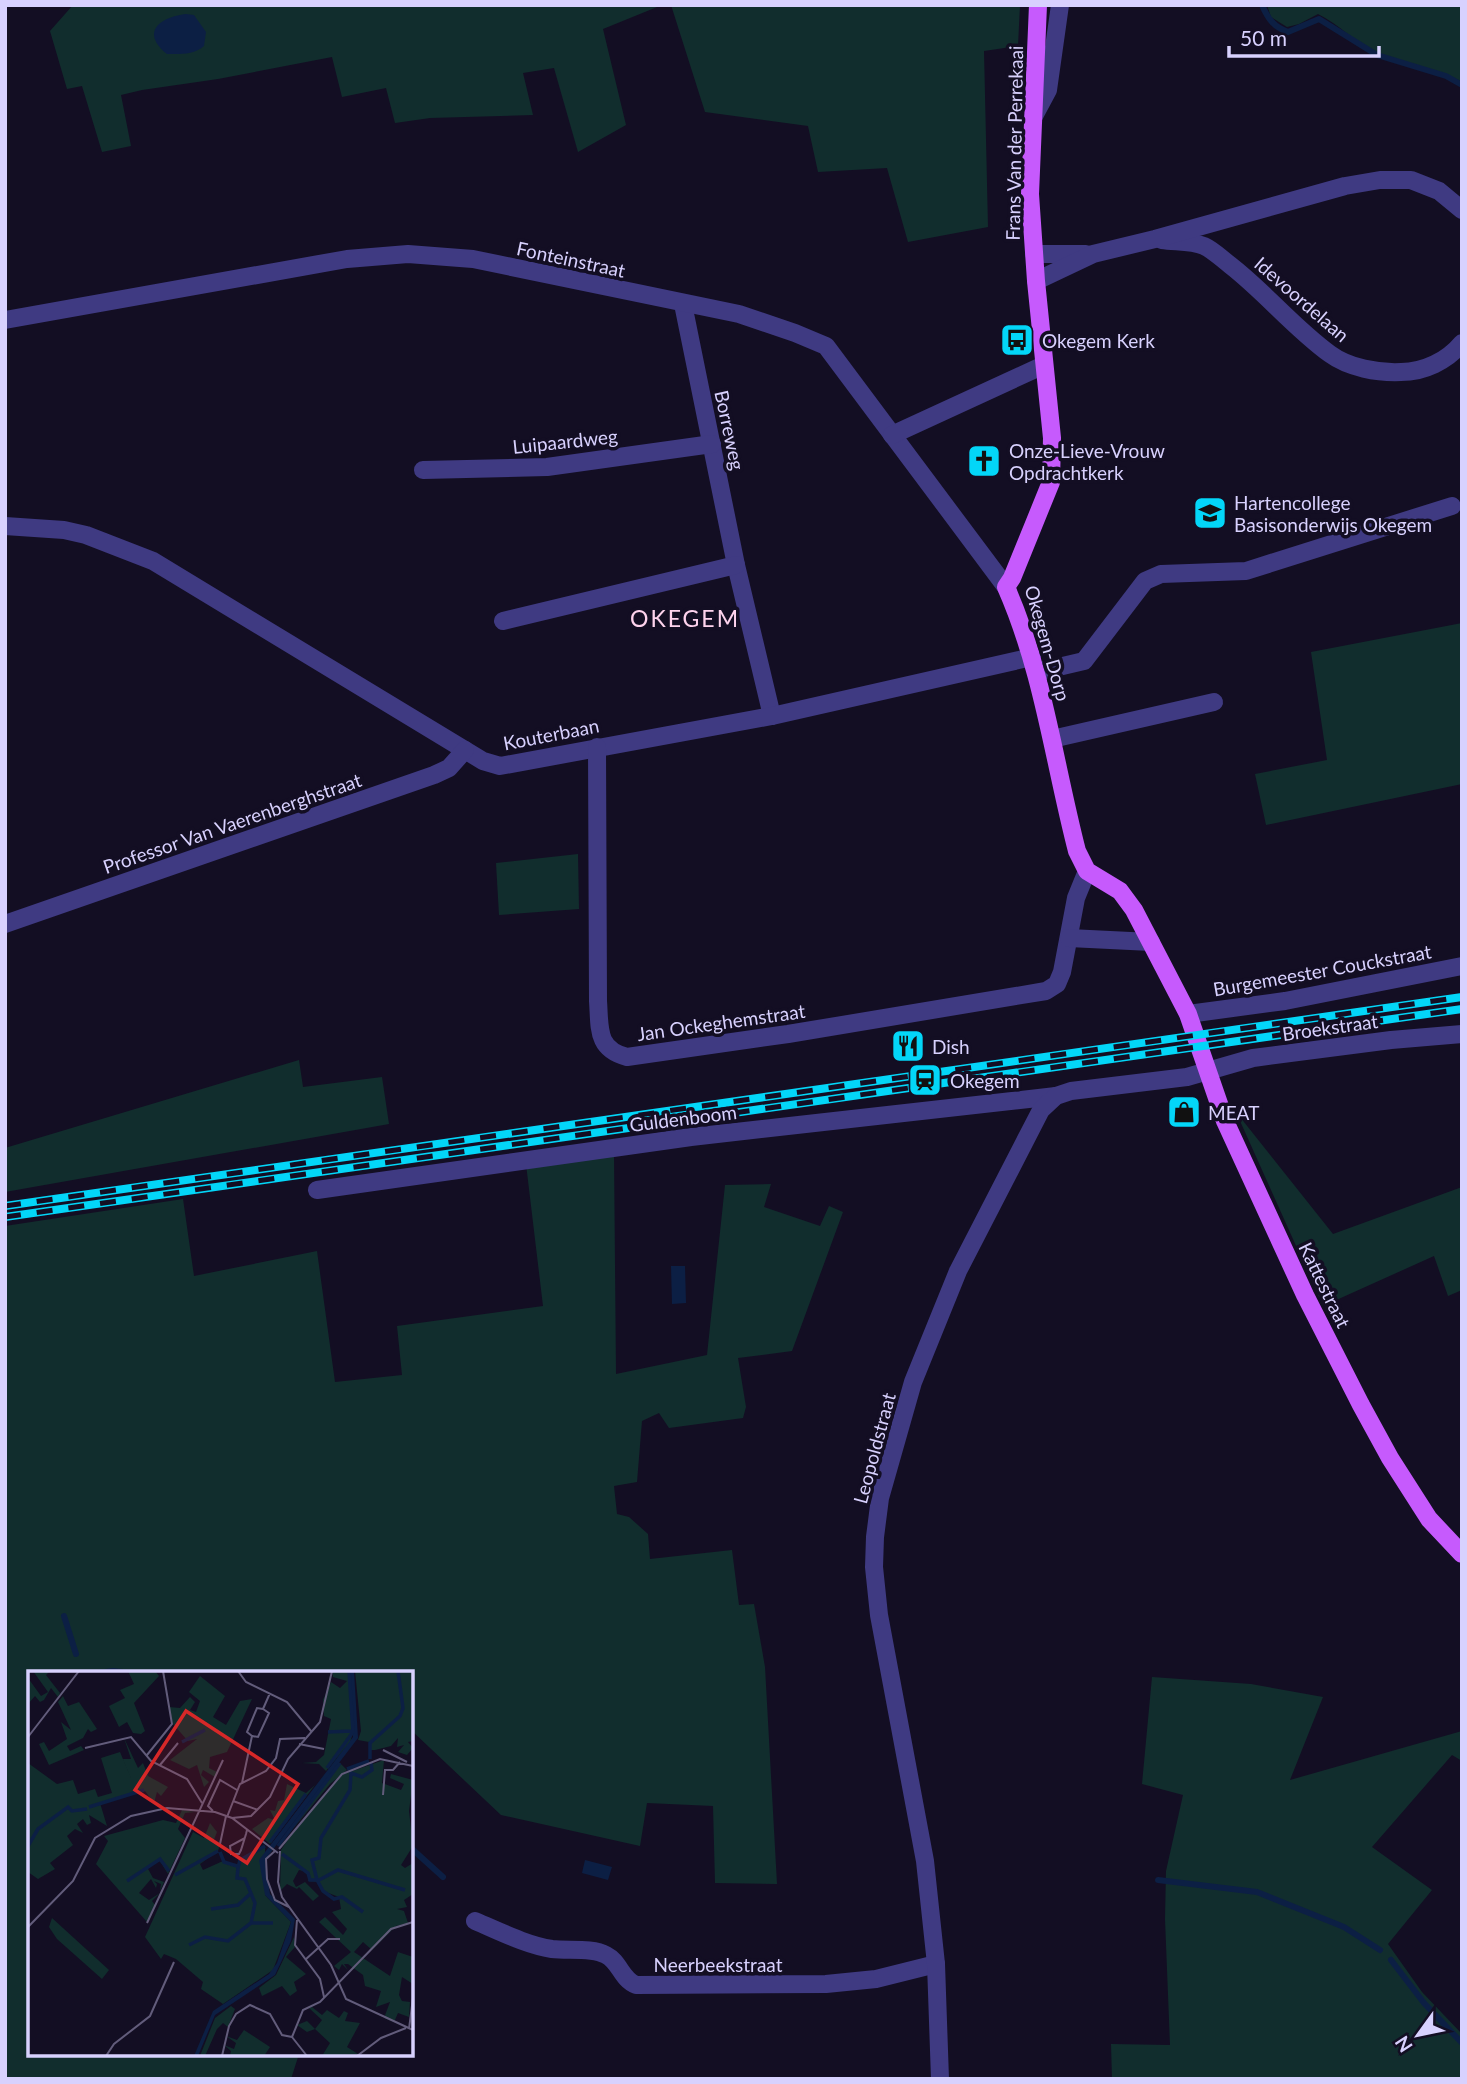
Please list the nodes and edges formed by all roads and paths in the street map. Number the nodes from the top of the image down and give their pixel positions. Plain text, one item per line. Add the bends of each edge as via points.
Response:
1 (1038, 5) edge
2 (1060, 5) edge
3 (1034, 118) junction
4 (1462, 210) edge
5 (1155, 239) junction
6 (1034, 254) junction
7 (1093, 254) junction
8 (1036, 281) junction
9 (683, 304) junction
10 (5, 320) edge
11 (1462, 343) edge
12 (1044, 365) junction
13 (892, 435) junction
14 (712, 444) junction
15 (423, 470) dead end
16 (1051, 482) joint
17 (1452, 506) dead end
18 (5, 526) edge
19 (736, 565) junction
20 (1006, 587) junction
21 (503, 621) dead end
22 (1035, 664) junction
23 (1214, 702) dead end
24 (772, 716) junction
25 (1052, 739) junction
26 (597, 747) junction
27 (465, 750) junction
28 (1087, 871) junction
29 (5, 924) edge
30 (1069, 938) junction
31 (1151, 942) junction
32 (1462, 966) edge
33 (1188, 1014) junction
34 (1462, 1034) edge
35 (1206, 1071) junction
36 (1056, 1096) junction
37 (317, 1189) dead end
38 (1462, 1554) edge
39 (475, 1921) dead end
40 (936, 1964) junction
41 (940, 2079) edge

1 - 3 main road, Frans Van der Perrekaai
2 - 3 street, Frans Van der Perrekaai via 1048,90
3 - 6 main road, Frans Van der Perrekaai via 1030,194
4 - 5 street, Idevoordelaan via 1439,191 1411,180 1380,180
5 - 7 street, Idevoordelaan
5 - 11 street, Idevoordelaan via 1212,251 1331,355 1349,364 1384,373 1409,372 1432,366
6 - 7 street, Idevoordelaan
6 - 8 main road, Frans Van der Perrekaai
7 - 8 street, Idevoordelaan
8 - 12 main road, Frans Van der Perrekaai
9 - 10 street, Fonteinstraat via 473,259 408,254 347,259
9 - 13 street, Fonteinstraat via 738,314 826,346
9 - 14 street, Borreweg
12 - 13 street
12 - 16 main road, Frans Van der Perrekaai via 1052,438
13 - 20 street, Fonteinstraat
14 - 15 street, Luipaardweg via 547,467
14 - 19 street, Borreweg
16 - 20 main road, Okegem-Dorp
17 - 22 street, Kouterbaan via 1246,571 1152,576 1084,661
18 - 27 street, Kouterbaan via 86,535 153,561
19 - 21 street
19 - 24 street, Borreweg
20 - 22 main road, Okegem-Dorp
22 - 24 street, Kouterbaan
22 - 25 main road, Okegem-Dorp
23 - 25 street
24 - 26 street, Kouterbaan
25 - 28 main road, Okegem-Dorp via 1077,851
26 - 27 street, Kouterbaan via 500,766
26 - 30 street, Jan Ockeghemstraat via 600,1036 616,1054 627,1057 1024,996 1057,984
27 - 29 street, Professor Van Vaerenberghstraat via 449,768 434,775
28 - 30 street via 1076,898
28 - 31 main road via 1120,891
30 - 31 street
31 - 33 main road
32 - 33 street, Burgemeester Couckstraat via 1285,1001
33 - 35 main road, Kattestraat
34 - 35 street, Broekstraat via 1253,1058
35 - 36 street
35 - 38 main road, Kattestraat via 1225,1121 1361,1405 1429,1519
36 - 37 street, Guldenboom via 691,1137
36 - 40 street, Leopoldstraat via 1041,1110 958,1271 913,1382 880,1498 874,1567 878,1615 925,1861
39 - 40 street, Neerbeekstraat via 550,1949 604,1953 636,1985 826,1984 876,1979
40 - 41 street, Leopoldstraat

